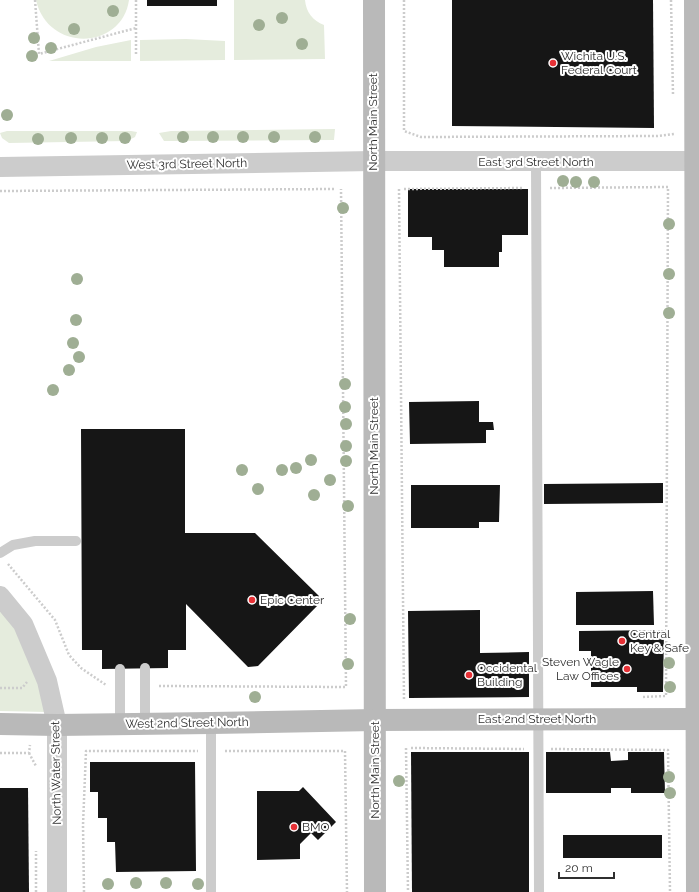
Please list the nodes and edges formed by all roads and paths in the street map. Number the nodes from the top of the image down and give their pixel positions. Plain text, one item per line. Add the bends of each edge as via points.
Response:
1 (35, 0) edge
2 (136, 0) edge
3 (374, 0) edge
4 (404, 0) edge
5 (672, 0) edge
6 (694, 0) edge
7 (136, 28) junction
8 (697, 35) edge
9 (136, 56) dead end
10 (673, 94) dead end
11 (674, 126) dead end
12 (373, 161) junction
13 (697, 161) edge
14 (536, 162) junction
15 (0, 167) edge
16 (336, 189) dead end
17 (341, 189) dead end
18 (0, 191) edge
19 (76, 541) dead end
20 (2, 556) edge
21 (0, 596) edge
22 (145, 668) dead end
23 (120, 669) dead end
24 (28, 682) dead end
25 (120, 686) junction
26 (145, 686) junction
27 (0, 688) edge
28 (538, 719) junction
29 (698, 719) edge
30 (375, 720) junction
31 (211, 723) junction
32 (0, 724) edge
33 (120, 724) junction
34 (145, 724) junction
35 (57, 725) junction
36 (30, 745) dead end
37 (406, 748) dead end
38 (411, 748) dead end
39 (538, 749) junction
40 (211, 751) junction
41 (0, 753) edge
42 (29, 753) junction
43 (36, 772) dead end
44 (36, 844) dead end
45 (36, 892) edge
46 (57, 892) edge
47 (84, 892) edge
48 (211, 892) edge
49 (347, 892) edge
50 (375, 892) edge
51 (408, 892) edge
52 (539, 892) edge
53 (670, 892) edge
54 (697, 892) edge

1 - 7 path via 39,54
2 - 7 path
3 - 12 street, North Main Street
4 - 11 path via 404,131 421,137 657,136 674,134
5 - 10 path
6 - 8 street
7 - 9 path
8 - 13 street
12 - 14 street, East 3rd Street North
12 - 15 street, West 3rd Street North
12 - 30 street, North Main Street
13 - 14 street, East 3rd Street North
13 - 29 street
14 - 28 lane
16 - 18 path
17 - 26 path via 346,687
19 - 20 lane via 35,541 13,545
20 - 25 path via 55,620 69,655 81,668 104,684
21 - 35 street, North Water Street via 23,624 47,681
22 - 26 lane
23 - 25 lane
24 - 27 path via 22,688
25 - 33 lane
26 - 34 lane
28 - 29 street, East 2nd Street North
28 - 30 street, East 2nd Street North
28 - 39 lane
29 - 54 street
30 - 31 street, West 2nd Street North
30 - 50 street, North Main Street
31 - 34 street, West 2nd Street North
31 - 40 lane
32 - 35 street, West 2nd Street North
33 - 34 street, West 2nd Street North
33 - 35 street, West 2nd Street North
35 - 46 street, North Water Street
36 - 42 path
37 - 51 path
38 - 39 path
39 - 52 lane
39 - 53 path via 668,750
40 - 47 path via 86,751
40 - 48 lane
40 - 49 path via 345,751
41 - 42 path
42 - 43 path via 36,764
44 - 45 path

